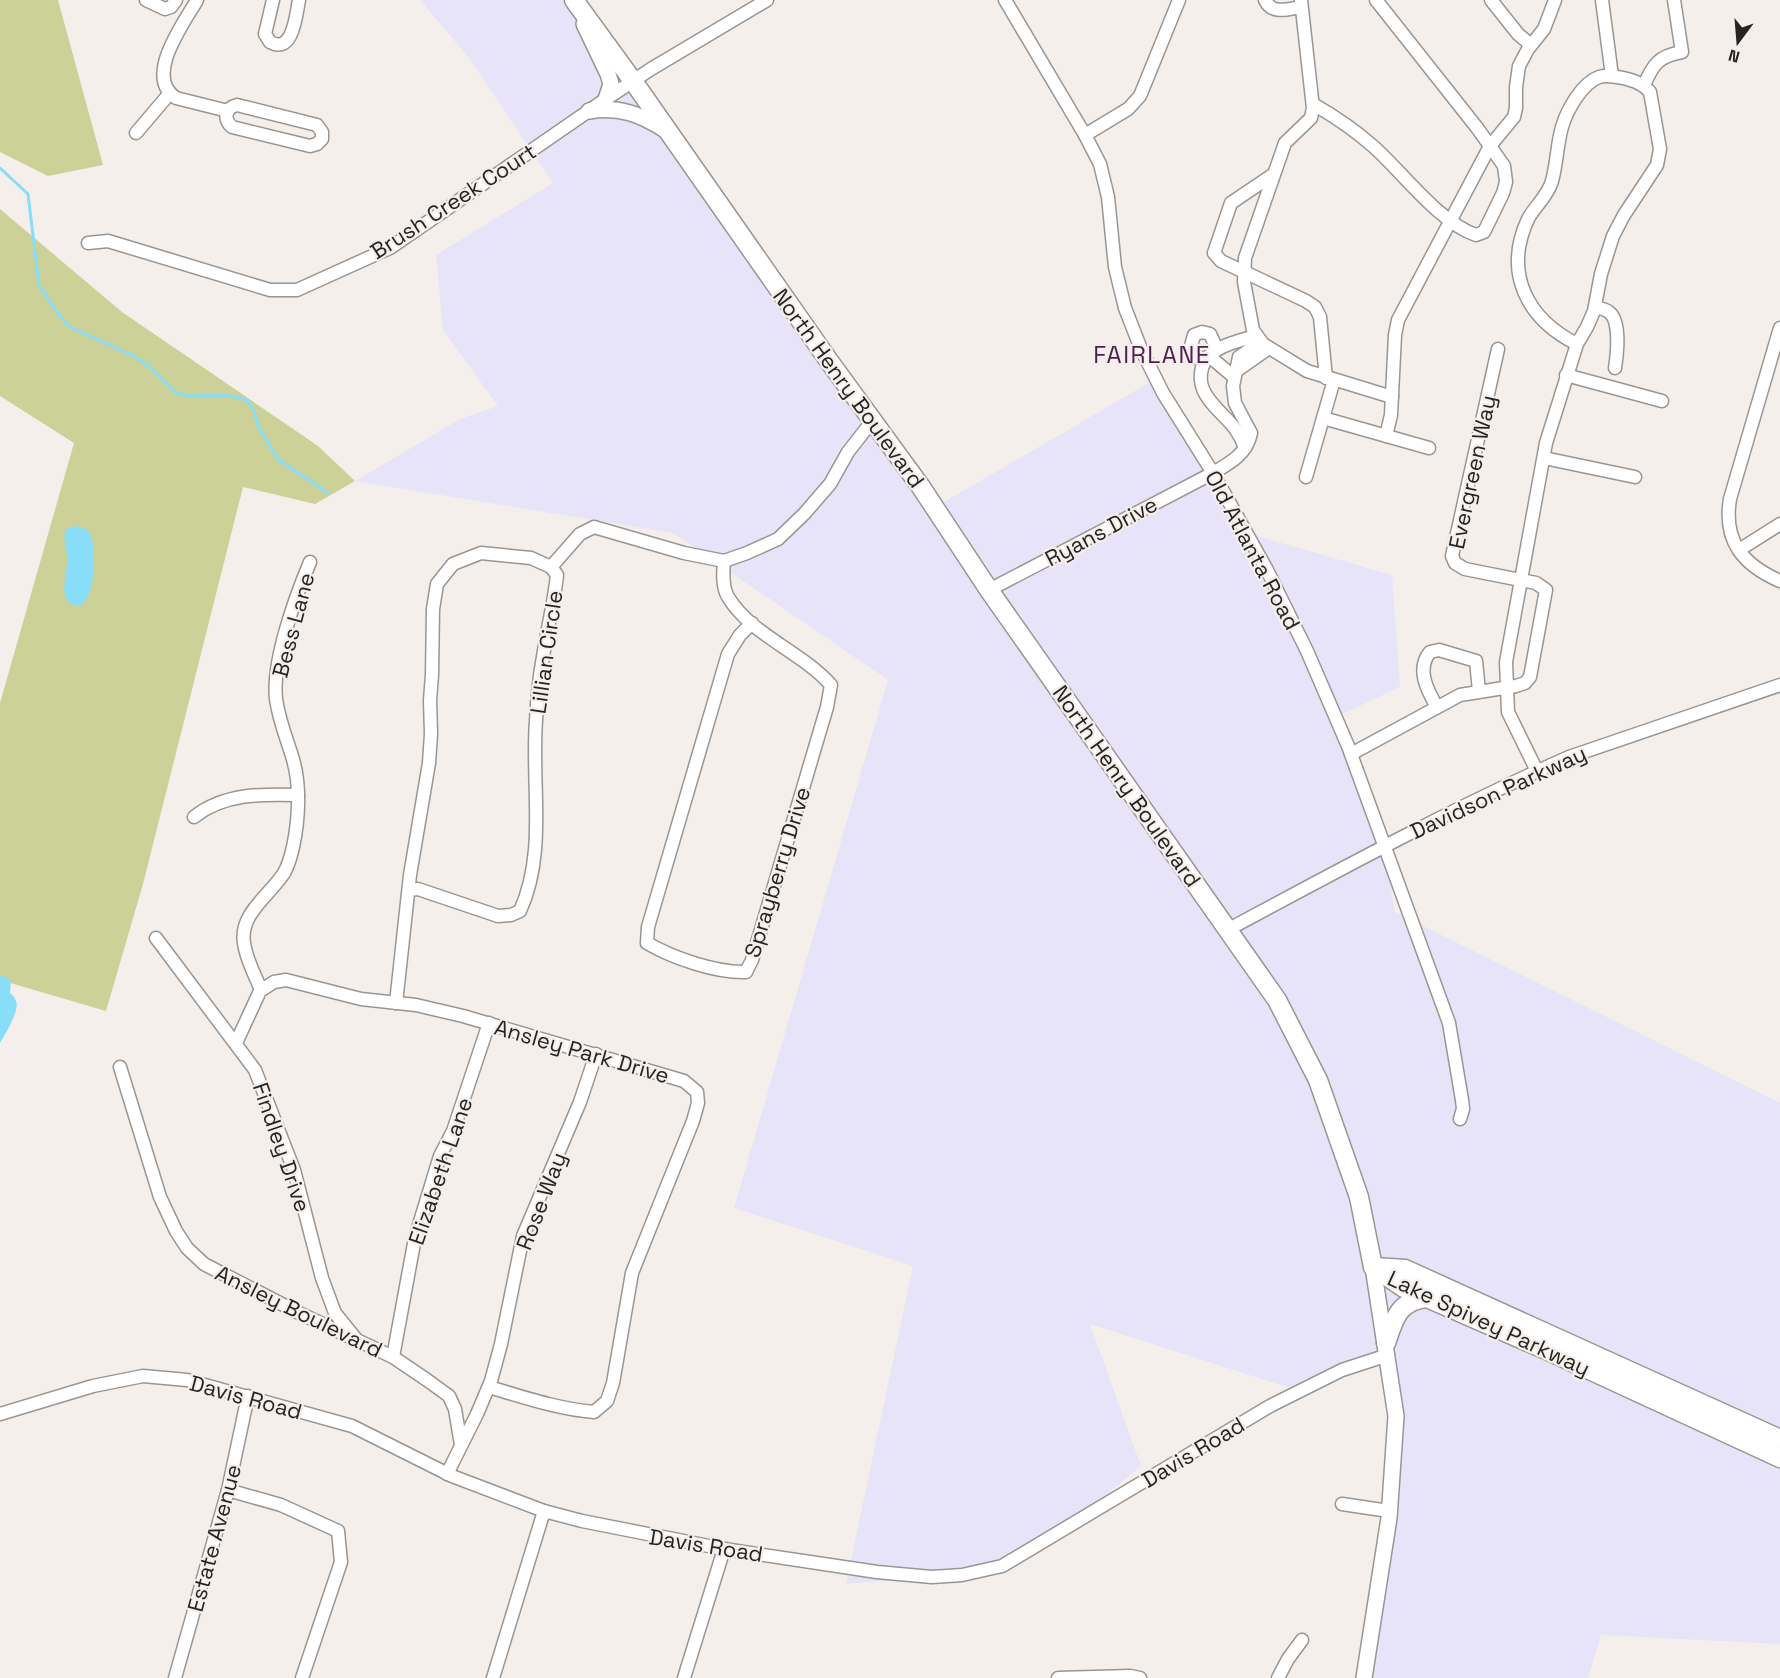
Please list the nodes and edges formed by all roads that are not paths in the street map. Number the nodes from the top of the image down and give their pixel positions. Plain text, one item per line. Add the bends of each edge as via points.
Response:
1 (146, 0) edge
2 (273, 0) edge
3 (298, 0) edge
4 (572, 0) edge
5 (767, 0) edge
6 (1005, 0) edge
7 (1179, 0) edge
8 (1265, 0) edge
9 (1376, 0) edge
10 (1491, 0) edge
11 (1555, 0) edge
12 (1602, 0) edge
13 (1674, 0) edge
14 (176, 1) edge
15 (1301, 4) edge
16 (194, 5) edge
17 (1531, 45) junction
18 (1612, 76) junction
19 (633, 81) junction
20 (1644, 86) junction
21 (170, 93) junction
22 (606, 99) junction
23 (1313, 104) junction
24 (228, 111) junction
25 (589, 111) junction
26 (287, 118) junction
27 (136, 134) dead end
28 (670, 134) junction
29 (1085, 135) junction
30 (282, 139) junction
31 (1490, 146) junction
32 (1274, 174) junction
33 (1451, 220) junction
34 (88, 243) dead end
35 (1244, 271) junction
36 (1595, 307) junction
37 (1780, 327) edge
38 (1262, 342) junction
39 (1577, 344) junction
40 (1498, 349) dead end
41 (1210, 357) junction
42 (1615, 368) dead end
43 (1235, 374) junction
44 (1566, 375) junction
45 (1330, 379) junction
46 (1392, 397) junction
47 (1662, 401) dead end
48 (1323, 418) junction
49 (873, 420) junction
50 (1386, 436) junction
51 (1245, 448) junction
52 (1429, 448) dead end
53 (1544, 458) junction
54 (1213, 473) junction
55 (1306, 477) dead end
56 (1635, 477) dead end
57 (1780, 524) edge
58 (1739, 550) junction
59 (723, 561) junction
60 (310, 562) dead end
61 (551, 567) junction
62 (1521, 580) junction
63 (1780, 581) edge
64 (989, 590) junction
65 (752, 623) junction
66 (1780, 685) edge
67 (1506, 688) junction
68 (1479, 691) junction
69 (1437, 707) junction
70 (1351, 754) junction
71 (1537, 771) junction
72 (298, 795) junction
73 (195, 818) dead end
74 (1385, 844) junction
75 (409, 890) junction
76 (1228, 929) junction
77 (156, 938) dead end
78 (261, 990) junction
79 (396, 1003) junction
80 (489, 1023) junction
81 (236, 1043) junction
82 (596, 1054) junction
83 (120, 1067) dead end
84 (1460, 1119) dead end
85 (1373, 1267) junction
86 (1426, 1298) junction
87 (358, 1341) junction
88 (1387, 1349) junction
89 (393, 1357) junction
90 (489, 1387) junction
91 (248, 1396) junction
92 (0, 1414) edge
93 (461, 1445) junction
94 (1779, 1452) edge
95 (447, 1474) junction
96 (228, 1490) junction
97 (1341, 1504) dead end
98 (544, 1511) junction
99 (1389, 1511) junction
100 (724, 1549) junction
101 (1302, 1640) dead end
102 (1133, 1677) edge
103 (175, 1678) edge
104 (302, 1678) edge
105 (493, 1678) edge
106 (684, 1678) edge
107 (1058, 1678) edge
108 (1278, 1678) edge
109 (1364, 1678) edge

1 - 14 street via 163,9
2 - 3 street via 265,34 278,45 289,38
4 - 19 highway, North Henry Boulevard
4 - 22 main road via 608,74 611,84
5 - 19 street, Brush Creek Court
6 - 29 street, Old Atlanta Road
7 - 29 street via 1140,96 1128,109
8 - 15 street via 1278,11
9 - 31 street
10 - 17 street
11 - 17 street via 1548,22
12 - 18 street
13 - 20 street via 1682,52 1659,60
14 - 16 street
15 - 23 street
16 - 21 street via 164,64 164,79
17 - 31 street via 1519,66 1514,117
18 - 20 street
18 - 39 street via 1598,77 1590,83 1568,113 1560,134 1552,182 1529,219 1520,249 1520,280 1533,309 1551,330
19 - 22 street, Brush Creek Court
19 - 28 highway, North Henry Boulevard
20 - 36 street via 1652,98 1659,159 1613,236
21 - 24 street via 178,99
21 - 27 street
22 - 25 street, Brush Creek Court
23 - 32 street via 1311,118 1285,143
23 - 33 street via 1373,147
24 - 26 street via 238,105
24 - 30 street via 226,120 232,127
25 - 28 main road via 630,111
25 - 34 street, Brush Creek Court via 390,248 297,290 270,290 108,241
26 - 30 street
26 - 30 street via 317,126 322,137 312,146
28 - 49 highway, North Henry Boulevard
29 - 54 street, Old Atlanta Road via 1100,164 1108,197 1115,267 1125,308 1163,393
31 - 33 street
31 - 33 street via 1504,166 1506,182 1484,232 1474,234
32 - 35 street
32 - 35 street via 1231,203 1214,246 1216,258
33 - 46 street via 1396,326
35 - 38 street via 1248,302
35 - 45 street via 1317,310
36 - 39 street
36 - 42 street via 1607,310 1614,321
37 - 58 street via 1730,499 1729,522
38 - 41 street
38 - 43 street
38 - 45 street via 1307,371
39 - 44 street
40 - 62 street, Evergreen Way via 1452,556 1465,569
41 - 43 street
41 - 51 street via 1201,378 1206,395 1232,423
43 - 51 street via 1235,403 1251,433
44 - 47 street
44 - 53 street
45 - 46 street
45 - 48 street
46 - 50 street
48 - 50 street
48 - 55 street
49 - 59 street via 830,484 778,539
49 - 64 highway, North Henry Boulevard
50 - 52 street
51 - 54 street, Ryans Drive via 1239,457
53 - 56 street
53 - 62 street
54 - 64 street, Ryans Drive
54 - 70 street, Old Atlanta Road via 1304,644
57 - 58 street
58 - 63 street via 1754,567
59 - 61 street via 594,527 580,534
59 - 65 street, Sprayberry Drive via 727,596
60 - 72 street, Bess Lane via 286,634 276,683 279,717 296,770
61 - 75 street, Lillian Circle via 531,558 481,553 453,564 437,584 429,763
61 - 75 street, Lillian Circle via 557,575 542,659 534,746 536,850 523,905 511,915 498,916 418,889
62 - 67 street via 1506,662
62 - 67 street, Evergreen Way via 1539,584 1546,592 1530,677 1525,683
64 - 76 highway, North Henry Boulevard
65 - 65 street, Sprayberry Drive via 728,654 648,927 647,943 729,973 746,972 752,960 831,685 817,670
66 - 71 street, Davidson Parkway
67 - 68 street, Evergreen Way
67 - 71 street via 1508,712
68 - 69 street, Evergreen Way via 1460,695
68 - 69 street via 1476,660 1439,650 1430,652 1424,678
69 - 70 street, Evergreen Way
70 - 74 street, Old Atlanta Road
71 - 74 street, Davidson Parkway
72 - 73 street via 234,798
72 - 78 street, Bess Lane via 296,829 285,872 248,918 244,933
74 - 76 street, Davidson Parkway
74 - 84 street, Old Atlanta Road via 1449,1023 1462,1100
75 - 79 street, Lillian Circle
76 - 85 highway, North Henry Boulevard via 1277,1000 1318,1080 1359,1197
77 - 81 street, Findley Drive
78 - 79 street, Ansley Park Drive via 286,980 361,999
78 - 81 street
79 - 80 street, Ansley Park Drive
80 - 82 street, Ansley Park Drive
80 - 89 street, Elizabeth Lane via 453,1131 440,1156 415,1238
81 - 87 street, Findley Drive via 255,1070 294,1170 335,1313
82 - 90 street, Rose Way via 523,1237
82 - 90 street, Ansley Park Drive via 684,1081 697,1092 698,1102 632,1273 610,1392 607,1401 594,1412
83 - 87 street, Ansley Boulevard via 160,1197 187,1248 204,1264 240,1284
85 - 86 highway, Lake Spivey Parkway
85 - 88 main road, North Henry Boulevard
85 - 94 highway, Lake Spivey Parkway via 1405,1269
86 - 88 highway via 1402,1308
86 - 94 highway, Lake Spivey Parkway
87 - 89 street, Ansley Boulevard
88 - 99 main road, North Henry Boulevard via 1396,1416
88 - 100 street, Davis Road via 1270,1406 1002,1566 932,1577 827,1566
89 - 93 street, Ansley Boulevard via 449,1396 456,1409
90 - 93 street
91 - 92 street, Davis Road via 187,1380 143,1376 93,1386
91 - 95 street, Davis Road via 352,1426
91 - 96 street, Estate Avenue
93 - 95 street
95 - 98 street, Davis Road
96 - 103 street, Estate Avenue
96 - 104 street via 281,1505 338,1531 341,1562
97 - 99 street
98 - 100 street, Davis Road
98 - 105 street
99 - 109 main road, North Henry Boulevard
100 - 106 street
101 - 108 street
102 - 107 street

